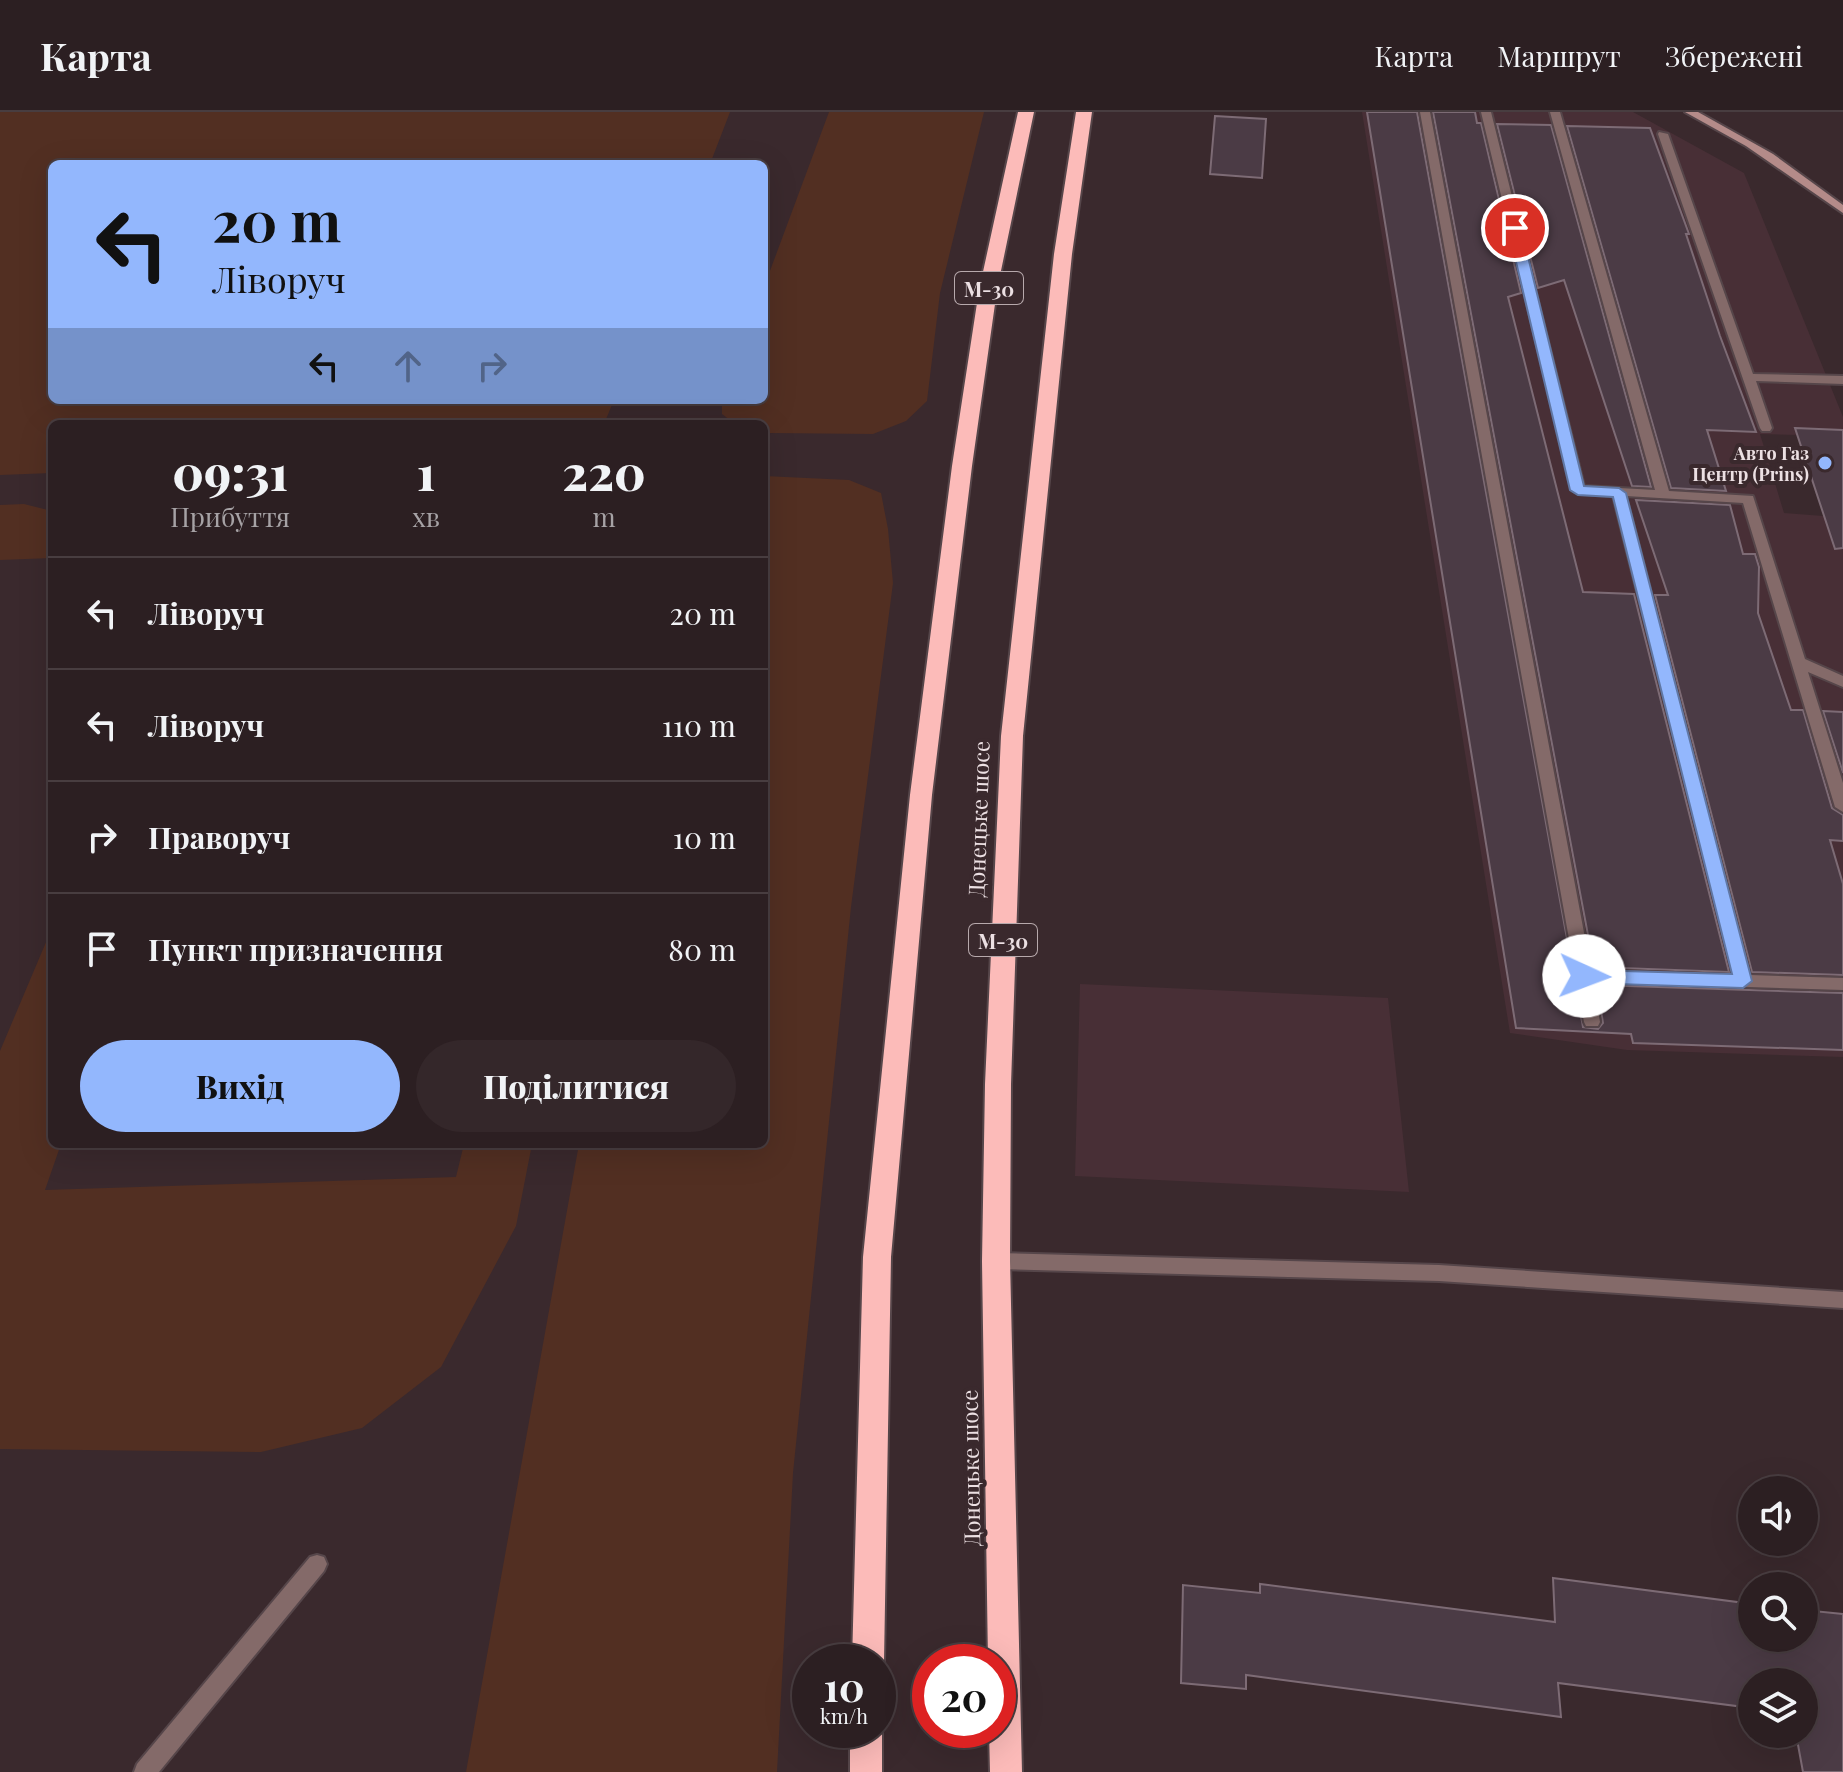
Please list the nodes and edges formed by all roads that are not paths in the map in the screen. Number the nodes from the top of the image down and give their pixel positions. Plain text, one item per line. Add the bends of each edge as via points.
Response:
1 (1026, 112) edge
2 (1084, 112) edge
3 (1425, 112) edge
4 (1486, 112) edge
5 (1555, 112) edge
6 (1690, 112) edge
7 (1663, 134) dead end
8 (1843, 210) edge
9 (1748, 377) junction
10 (1843, 380) edge
11 (1766, 428) dead end
12 (1619, 493) junction
13 (1663, 494) junction
14 (1798, 662) junction
15 (1843, 682) edge
16 (1843, 807) edge
17 (1584, 976) junction
18 (1743, 981) junction
19 (1843, 984) edge
20 (1592, 1022) dead end
21 (996, 1261) junction
22 (1843, 1300) edge
23 (317, 1564) dead end
24 (868, 1644) edge
25 (866, 1748) edge
26 (145, 1772) edge
27 (866, 1772) edge
28 (1006, 1772) edge

1 - 24 highway, М-30 via 988,290 921,795 877,1257
2 - 21 highway, Донецьке шосе / М-30 via 1063,254 1012,736
3 - 17 lane
4 - 12 lane via 1578,490
5 - 13 lane
6 - 8 street via 1752,146
7 - 9 lane
9 - 10 lane
9 - 11 lane
12 - 13 lane
12 - 18 lane
13 - 14 lane via 1748,499
14 - 15 lane
14 - 16 lane
17 - 18 lane
17 - 20 lane
18 - 19 lane
21 - 22 lane via 1439,1273
21 - 28 highway, Донецьке шосе / М-30
23 - 26 lane
25 - 27 highway

